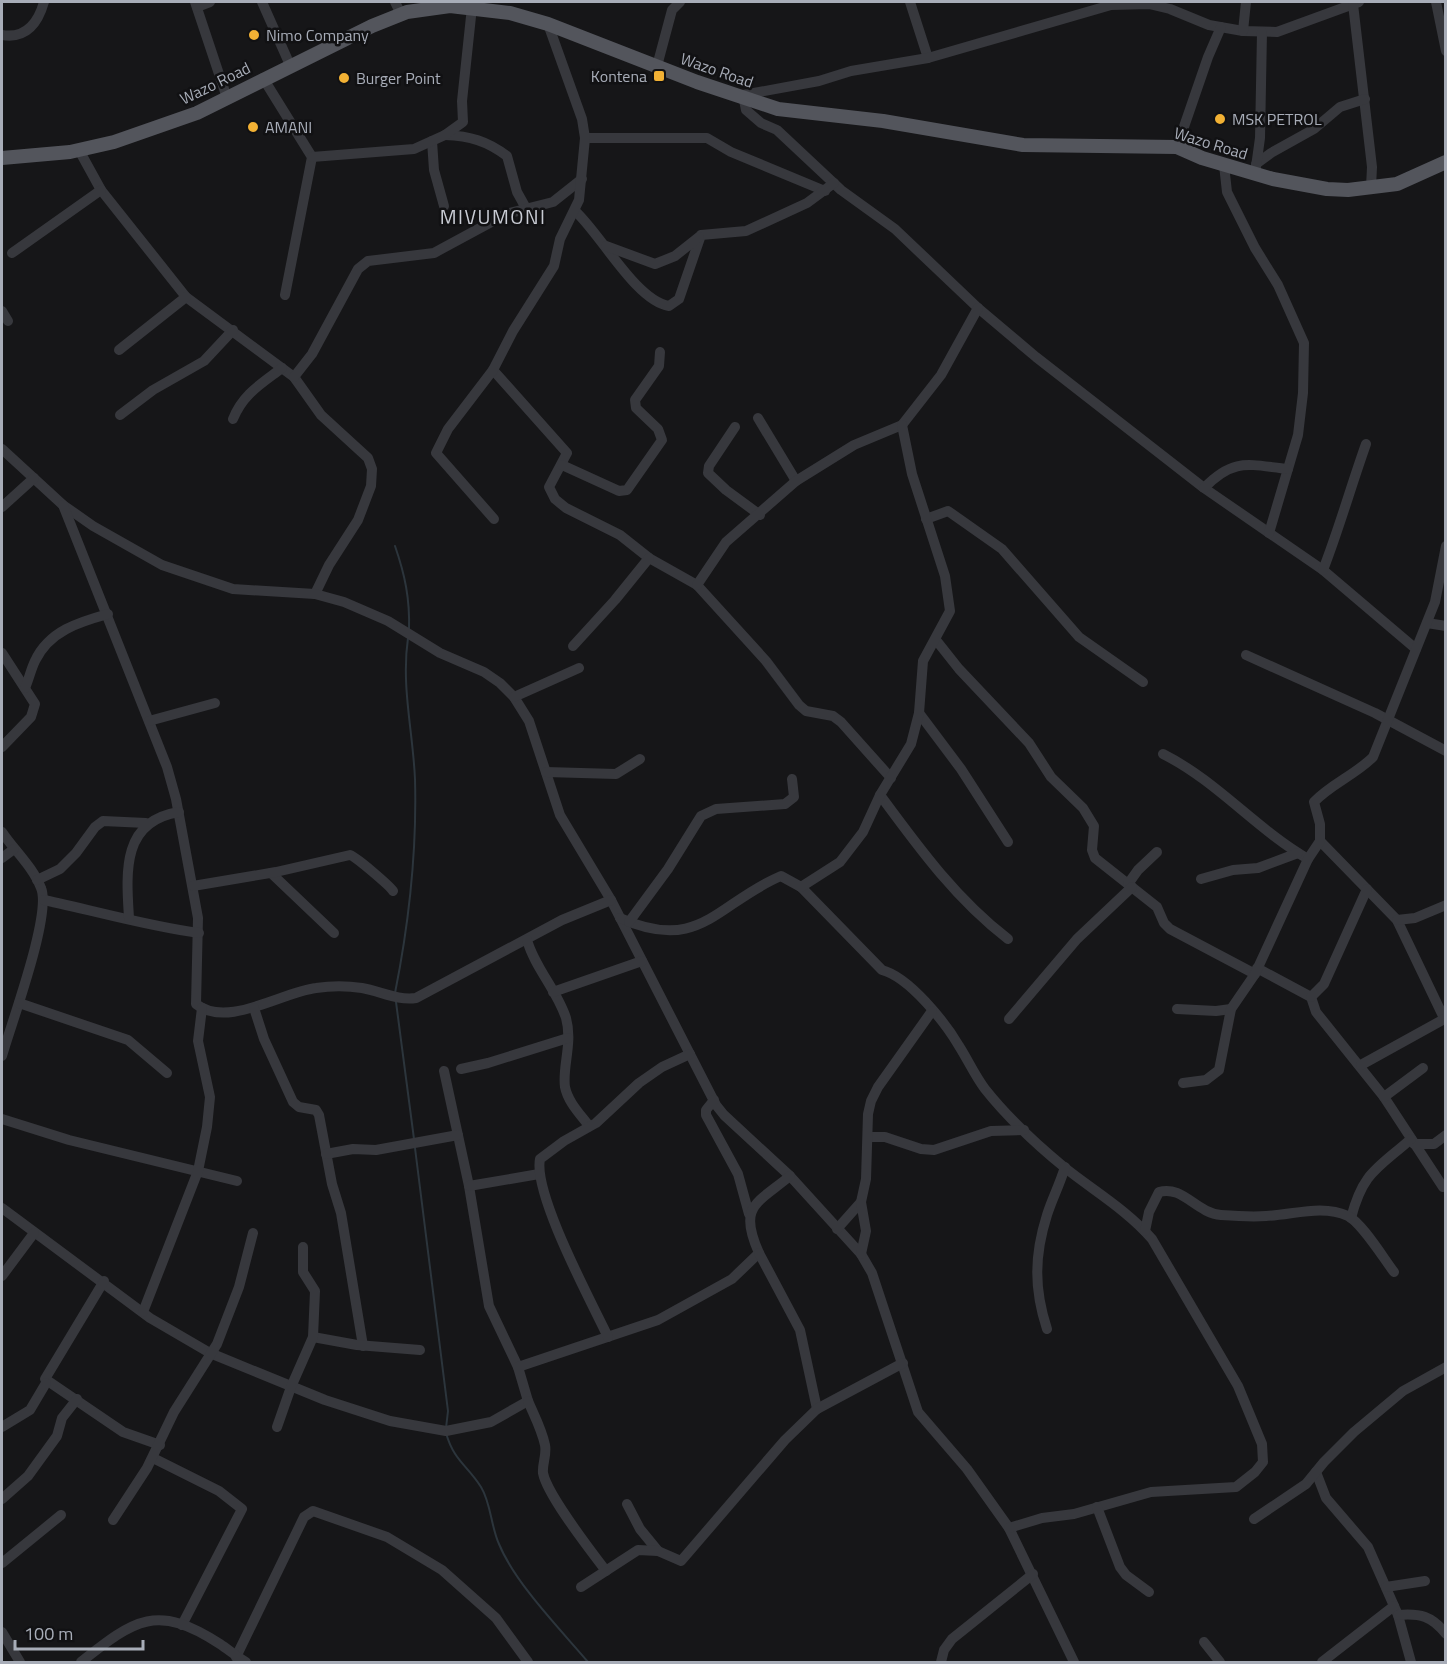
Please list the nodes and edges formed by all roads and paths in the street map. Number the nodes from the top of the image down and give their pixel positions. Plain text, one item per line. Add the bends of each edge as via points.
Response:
1 (44, 2) edge
2 (210, 2) edge
3 (262, 2) edge
4 (680, 2) edge
5 (910, 2) edge
6 (1246, 2) edge
7 (1436, 2) edge
8 (1149, 3) edge
9 (1356, 3) edge
10 (196, 4) edge
11 (472, 7) junction
12 (511, 7) edge
13 (398, 8) edge
14 (548, 24) junction
15 (1221, 27) junction
16 (1243, 31) junction
17 (1262, 32) junction
18 (2, 35) edge
19 (1446, 51) edge
20 (928, 58) junction
21 (290, 65) junction
22 (657, 66) junction
23 (263, 78) junction
24 (743, 95) junction
25 (227, 98) junction
26 (1365, 99) junction
27 (445, 135) junction
28 (585, 138) junction
29 (432, 141) junction
30 (1177, 147) junction
31 (79, 150) junction
32 (312, 157) junction
33 (2, 158) edge
34 (1446, 162) edge
35 (1224, 165) junction
36 (1255, 169) junction
37 (582, 179) junction
38 (834, 183) junction
39 (1371, 187) junction
40 (101, 190) junction
41 (825, 191) junction
42 (444, 206) dead end
43 (527, 210) junction
44 (575, 211) junction
45 (699, 237) junction
46 (606, 246) junction
47 (12, 253) dead end
48 (285, 295) dead end
49 (186, 297) junction
50 (978, 308) junction
51 (2, 311) edge
52 (8, 321) dead end
53 (233, 330) junction
54 (119, 350) dead end
55 (660, 352) dead end
56 (282, 368) junction
57 (493, 370) junction
58 (294, 377) junction
59 (120, 415) dead end
60 (233, 418) dead end
61 (758, 418) dead end
62 (902, 425) junction
63 (735, 427) dead end
64 (1366, 444) dead end
65 (2, 449) edge
66 (562, 465) junction
67 (1288, 469) junction
68 (34, 478) junction
69 (796, 481) junction
70 (1204, 488) junction
71 (63, 505) junction
72 (2, 507) edge
73 (760, 515) junction
74 (494, 519) dead end
75 (926, 519) junction
76 (1269, 533) junction
77 (1446, 546) edge
78 (649, 558) junction
79 (1323, 570) junction
80 (697, 585) junction
81 (315, 594) junction
82 (108, 614) junction
83 (1427, 623) junction
84 (1446, 626) edge
85 (936, 640) junction
86 (573, 646) dead end
87 (1416, 649) junction
88 (2, 653) edge
89 (1246, 655) dead end
90 (579, 668) dead end
91 (1143, 682) dead end
92 (26, 688) junction
93 (514, 696) junction
94 (215, 703) dead end
95 (919, 713) junction
96 (1386, 720) junction
97 (149, 721) junction
98 (2, 747) edge
99 (1446, 751) edge
100 (1163, 754) dead end
101 (640, 759) dead end
102 (546, 772) junction
103 (891, 778) junction
104 (792, 779) dead end
105 (880, 795) junction
106 (179, 812) junction
107 (146, 823) junction
108 (2, 831) edge
109 (1320, 841) junction
110 (1008, 842) dead end
111 (14, 849) junction
112 (1157, 852) dead end
113 (1303, 856) junction
114 (2, 858) edge
115 (271, 873) junction
116 (37, 879) junction
117 (1201, 879) dead end
118 (1130, 885) junction
119 (193, 886) junction
120 (801, 887) junction
121 (1367, 889) junction
122 (393, 891) dead end
123 (44, 900) junction
124 (611, 900) junction
125 (1446, 905) edge
126 (129, 918) junction
127 (625, 920) junction
128 (1397, 920) junction
129 (199, 933) junction
130 (334, 933) dead end
131 (1008, 939) dead end
132 (527, 940) junction
133 (642, 961) junction
134 (1256, 971) junction
135 (553, 992) junction
136 (1311, 998) junction
137 (19, 1004) junction
138 (202, 1008) junction
139 (254, 1008) junction
140 (1177, 1009) dead end
141 (1230, 1009) junction
142 (932, 1011) junction
143 (1445, 1018) edge
144 (1009, 1019) dead end
145 (4, 1033) edge
146 (568, 1038) junction
147 (690, 1054) junction
148 (2, 1056) edge
149 (1361, 1065) junction
150 (1423, 1068) dead end
151 (461, 1069) dead end
152 (444, 1071) dead end
153 (167, 1073) dead end
154 (1183, 1083) dead end
155 (1384, 1097) junction
156 (714, 1100) junction
157 (2, 1119) edge
158 (589, 1126) junction
159 (1024, 1130) junction
160 (458, 1135) junction
161 (1446, 1135) edge
162 (869, 1137) junction
163 (1412, 1142) junction
164 (326, 1154) junction
165 (1065, 1167) junction
166 (198, 1171) junction
167 (539, 1174) junction
168 (790, 1176) junction
169 (237, 1181) dead end
170 (469, 1186) junction
171 (1443, 1187) dead end
172 (861, 1202) junction
173 (2, 1208) edge
174 (749, 1214) junction
175 (1351, 1218) junction
176 (837, 1229) junction
177 (1145, 1231) junction
178 (34, 1233) junction
179 (253, 1233) dead end
180 (303, 1246) dead end
181 (759, 1253) junction
182 (861, 1254) junction
183 (1394, 1272) dead end
184 (2, 1276) edge
185 (104, 1281) junction
186 (143, 1312) junction
187 (1047, 1329) dead end
188 (313, 1337) junction
189 (608, 1338) junction
190 (363, 1346) junction
191 (420, 1350) dead end
192 (210, 1353) junction
193 (903, 1363) junction
194 (518, 1367) junction
195 (1446, 1367) edge
196 (46, 1383) junction
197 (291, 1387) junction
198 (76, 1399) junction
199 (528, 1401) junction
200 (817, 1409) junction
201 (2, 1427) edge
202 (278, 1427) dead end
203 (160, 1445) junction
204 (153, 1458) junction
205 (1316, 1472) junction
206 (2, 1499) edge
207 (627, 1504) dead end
208 (1097, 1507) junction
209 (61, 1515) dead end
210 (1254, 1519) dead end
211 (112, 1520) dead end
212 (1009, 1528) junction
213 (658, 1551) junction
214 (2, 1563) edge
215 (606, 1571) junction
216 (1033, 1575) junction
217 (1425, 1581) dead end
218 (581, 1587) dead end
219 (1386, 1587) junction
220 (1149, 1592) dead end
221 (1396, 1611) junction
222 (182, 1625) junction
223 (2, 1632) edge
224 (1446, 1634) edge
225 (1204, 1642) dead end
226 (241, 1660) edge
227 (20, 1662) edge
228 (81, 1662) edge
229 (528, 1662) edge
230 (941, 1662) edge
231 (1074, 1662) edge
232 (1220, 1662) edge
233 (1322, 1662) edge
234 (1410, 1662) edge

1 - 18 street via 35,24 24,33
2 - 10 street
3 - 21 street
4 - 22 street via 672,10
5 - 20 street
6 - 16 street
7 - 19 street
8 - 15 street
8 - 20 street via 1111,5
9 - 17 street via 1277,32
9 - 26 street
10 - 25 street
11 - 12 main road, Wazo Road
11 - 13 main road, Wazo Road
11 - 27 street via 463,122
12 - 14 main road, Wazo Road
13 - 21 main road, Wazo Road
14 - 22 main road, Wazo Road
14 - 28 street via 577,101
15 - 16 street
15 - 30 street
16 - 17 street
17 - 36 street via 1260,138
20 - 24 street
21 - 23 main road, Wazo Road
22 - 24 main road, Wazo Road
23 - 25 main road, Wazo Road
23 - 32 street
24 - 30 main road, Wazo Road via 778,109 883,121 1023,146
24 - 38 street via 746,110 777,130
25 - 31 main road, Wazo Road via 124,139
26 - 36 street via 1340,107 1314,129 1271,153
26 - 39 street
27 - 29 street
27 - 43 street via 468,136 491,144 507,156 517,192
28 - 37 street
28 - 41 street via 707,138
29 - 32 street via 414,148
29 - 42 street via 434,171
30 - 35 main road, Wazo Road
31 - 33 main road, Wazo Road
31 - 40 street
32 - 48 street
34 - 39 main road, Wazo Road via 1397,184
35 - 36 main road, Wazo Road
35 - 67 street via 1227,192 1278,285 1304,343 1298,435
36 - 39 main road, Wazo Road via 1299,185 1327,189
37 - 43 street via 553,202
37 - 44 street
38 - 41 street
38 - 50 street via 895,229
40 - 47 street
40 - 49 street
41 - 45 street via 746,231 704,233
43 - 58 street via 494,219 434,253 362,265 312,354
44 - 46 street
44 - 57 street via 560,239 554,266
45 - 46 street via 675,256 655,264
45 - 46 street via 679,299 669,306 637,284
49 - 53 street
49 - 54 street
50 - 62 street via 941,375
50 - 70 street
51 - 52 street
53 - 56 street
53 - 59 street via 204,361 153,390
55 - 66 street via 659,366 635,400 636,408 658,429 662,440 627,490 619,491
56 - 58 street
56 - 60 street via 239,402
57 - 66 street via 562,446 567,453
57 - 74 street via 448,429 436,453
58 - 81 street via 321,415 368,458 372,469 371,486 358,520
61 - 69 street
62 - 69 street via 854,445
62 - 75 street
63 - 73 street via 708,473
64 - 79 street
65 - 68 street
66 - 78 street via 549,487 555,499 620,535
67 - 70 street via 1240,464
67 - 76 street
68 - 71 street
68 - 72 street
69 - 73 street
70 - 76 street
71 - 81 street via 162,565 233,589
71 - 82 street
73 - 80 street via 726,542
75 - 85 street via 950,596 950,611
75 - 91 street via 948,512 1002,549 1078,636
76 - 79 street
77 - 83 street
78 - 80 street
78 - 86 street
79 - 87 street
80 - 103 street via 766,661 799,705 806,711 833,716
81 - 93 street via 388,621 440,653 484,672
82 - 92 street via 76,622 52,640 35,662
82 - 97 street
83 - 84 street
83 - 87 street
85 - 95 street via 923,661
85 - 118 street via 1029,743 1051,777 1083,808 1094,826 1095,858
87 - 96 street
88 - 92 street
89 - 96 street
90 - 93 street
92 - 98 street via 35,704 31,717
93 - 102 street via 529,721
94 - 97 street
95 - 103 street via 911,744
95 - 110 street
96 - 99 street
96 - 109 street via 1373,758 1314,802
97 - 106 street
100 - 113 street via 1221,792
101 - 102 street via 616,774
102 - 124 street via 560,815
103 - 105 street
104 - 127 street via 794,797 785,804 716,808 701,816 668,869
105 - 120 street via 849,853
105 - 131 street via 937,872 984,921
106 - 107 street
106 - 119 street
107 - 116 street via 103,821 60,868
107 - 126 street via 130,851
108 - 111 street
109 - 113 street
109 - 121 street
111 - 114 street
111 - 116 street
112 - 118 street via 1138,870
113 - 117 street
113 - 134 street
115 - 119 street
115 - 122 street via 350,855 387,882
115 - 130 street
116 - 123 street
118 - 134 street via 1157,907 1170,929
118 - 144 street via 1077,939
119 - 129 street
120 - 127 street via 781,876 725,913 696,926 657,931
120 - 142 street via 882,970 891,973
121 - 128 street
121 - 136 street via 1323,984
123 - 126 street
123 - 137 street
124 - 127 street
124 - 132 street via 562,920
125 - 128 street via 1415,918
126 - 129 street via 161,928
127 - 133 street
128 - 143 street
129 - 138 street via 195,994 196,1004
132 - 135 street
132 - 139 street via 416,998 362,988 316,987
133 - 135 street
133 - 147 street
134 - 136 street
134 - 141 street
135 - 146 street via 565,1017
136 - 149 street via 1316,1012
137 - 145 street
137 - 153 street via 128,1040
138 - 139 street
138 - 166 street via 198,1041 210,1113
139 - 164 street via 293,1102 319,1114
140 - 141 street
141 - 154 street via 1219,1070 1206,1080
142 - 159 street via 984,1088
142 - 162 street via 878,1087 868,1114
143 - 149 street
145 - 148 street
146 - 151 street
146 - 158 street via 565,1085 571,1102
147 - 156 street
147 - 158 street via 639,1083 606,1116
149 - 155 street
150 - 155 street
152 - 160 street
155 - 163 street
156 - 168 street via 724,1115
156 - 174 street via 706,1115 738,1174
157 - 166 street via 69,1140
158 - 167 street via 540,1158
159 - 162 street via 991,1131 934,1150 885,1137
159 - 165 street
160 - 164 street via 376,1150
160 - 170 street
161 - 163 street via 1434,1144
162 - 172 street
163 - 171 street
163 - 175 street via 1365,1178 1354,1200
164 - 190 street via 341,1213
165 - 177 street
165 - 187 street via 1047,1214 1036,1278
166 - 169 street
166 - 186 street
167 - 170 street
167 - 189 street via 562,1240
168 - 174 street
168 - 176 street
170 - 194 street via 489,1305
172 - 176 street
172 - 182 street via 866,1231
173 - 178 street
174 - 181 street via 748,1224
175 - 177 street via 1329,1210 1265,1216 1218,1215 1201,1209 1175,1190 1167,1190 1159,1192
175 - 183 street
176 - 182 street
177 - 208 street via 1238,1386 1264,1454 1255,1472 1236,1487 1151,1492
178 - 184 street
178 - 185 street
179 - 192 street via 239,1287
180 - 188 street via 303,1272 315,1291
181 - 189 street via 732,1279 658,1320
181 - 200 street via 800,1330
182 - 193 street via 872,1273
185 - 186 street
185 - 196 street via 47,1375
186 - 192 street
188 - 190 street
188 - 197 street
189 - 194 street
190 - 191 street
192 - 197 street
192 - 203 street via 174,1412
193 - 200 street
193 - 212 street via 918,1412 967,1469
194 - 199 street
195 - 205 street via 1403,1391 1354,1432
196 - 198 street
196 - 201 street via 30,1410
197 - 199 street via 373,1417 446,1431 491,1422
197 - 202 street
198 - 203 street via 123,1432
198 - 206 street via 62,1418 57,1436 28,1476
199 - 215 street via 545,1444 543,1472 563,1511
200 - 213 street via 785,1440 681,1561
203 - 204 street
204 - 211 street
204 - 222 street via 219,1491 242,1509
205 - 210 street via 1306,1484
205 - 219 street via 1333,1507 1368,1547
207 - 213 street
208 - 212 street
208 - 220 street via 1120,1567
209 - 214 street
212 - 216 street
213 - 215 street via 634,1552
215 - 218 street
216 - 230 street via 952,1639
216 - 231 street
217 - 219 street
219 - 221 street
221 - 224 street via 1433,1619
221 - 233 street
221 - 234 street
222 - 226 street via 219,1643
222 - 228 street via 154,1618 123,1631
223 - 227 street
225 - 232 street
226 - 229 street via 304,1517 313,1511 387,1537 442,1570 496,1618

